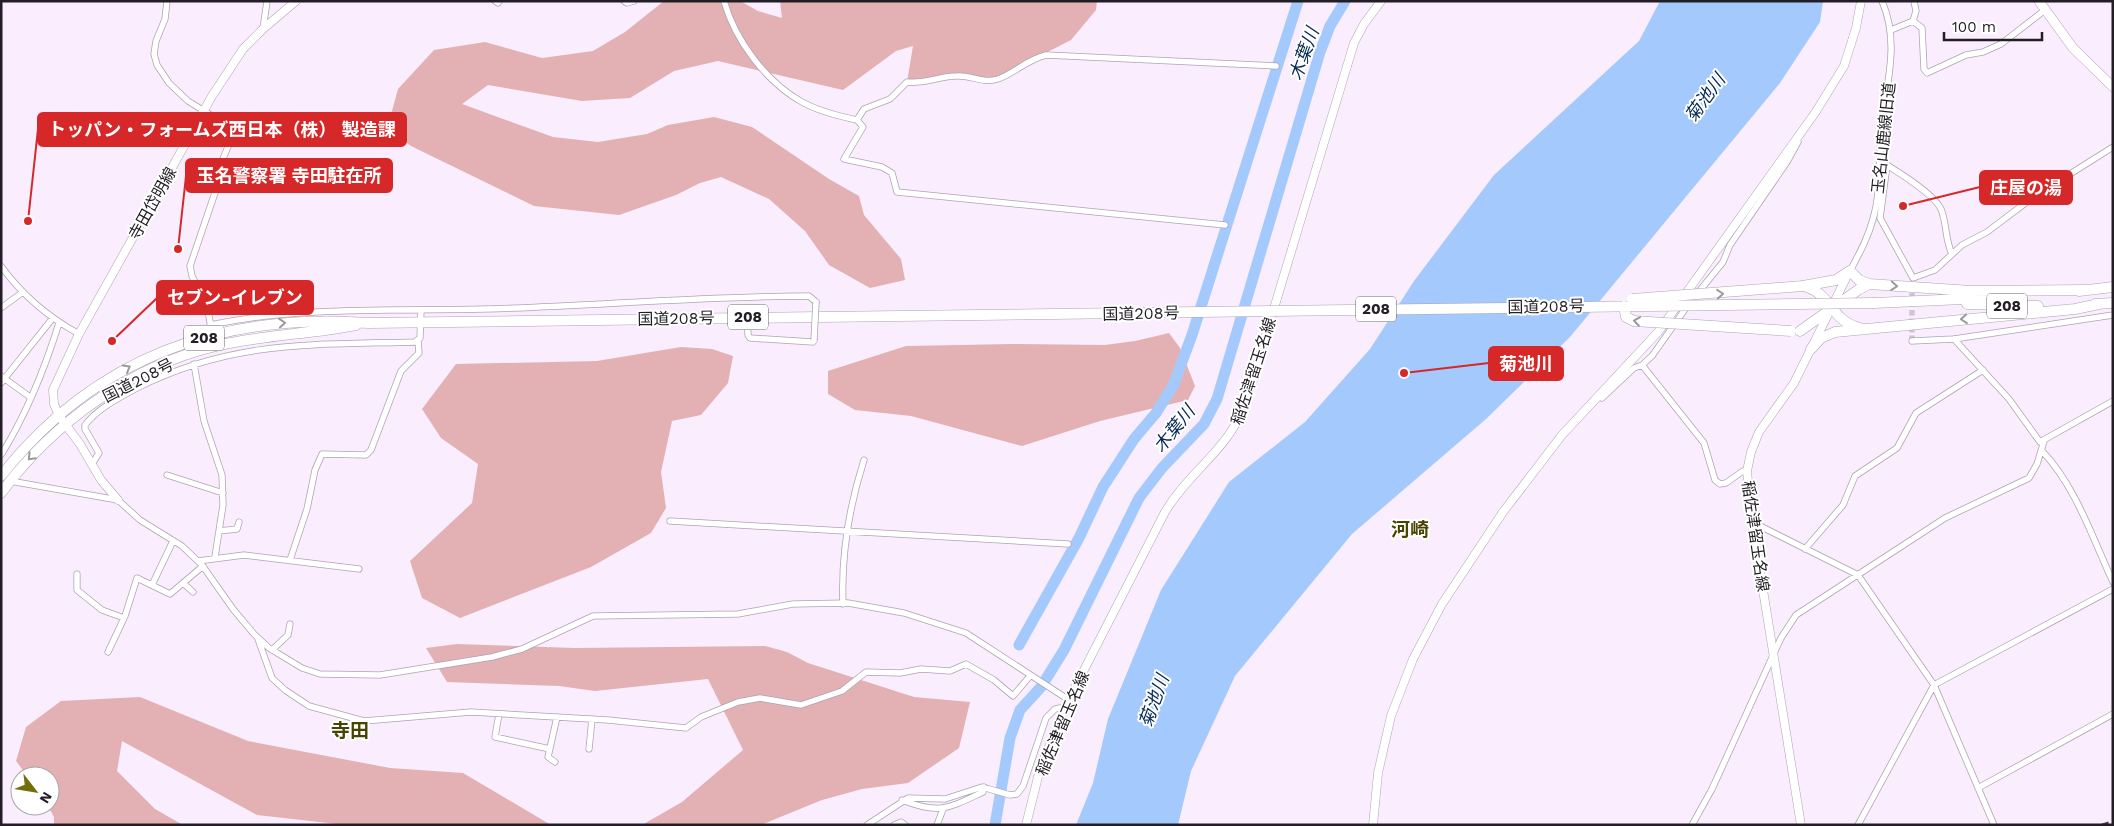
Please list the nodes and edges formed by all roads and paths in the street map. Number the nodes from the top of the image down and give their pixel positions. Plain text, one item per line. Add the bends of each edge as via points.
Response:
1 (166, 1) edge
2 (267, 1) edge
3 (296, 1) edge
4 (495, 1) edge
5 (499, 1) edge
6 (624, 1) edge
7 (634, 1) edge
8 (724, 1) edge
9 (1381, 1) edge
10 (1861, 1) edge
11 (1882, 1) edge
12 (1914, 1) edge
13 (2039, 1) edge
14 (2046, 10) junction
15 (1913, 21) junction
16 (263, 29) junction
17 (1891, 30) junction
18 (1276, 66) dead end
19 (2113, 87) edge
20 (203, 110) junction
21 (856, 120) junction
22 (1798, 134) junction
23 (2113, 146) edge
24 (1881, 154) junction
25 (1887, 165) junction
26 (1225, 225) dead end
27 (1952, 254) junction
28 (1, 266) edge
29 (1850, 271) junction
30 (1869, 284) junction
31 (1804, 286) junction
32 (2113, 287) edge
33 (2084, 290) junction
34 (23, 292) junction
35 (1914, 301) junction
36 (2113, 303) edge
37 (2100, 304) junction
38 (1584, 305) junction
39 (1624, 306) junction
40 (1, 308) edge
41 (1832, 308) junction
42 (421, 310) junction
43 (2113, 315) edge
44 (747, 317) junction
45 (52, 319) junction
46 (420, 322) junction
47 (59, 323) junction
48 (369, 323) junction
49 (1865, 329) junction
50 (211, 330) junction
51 (1795, 331) junction
52 (79, 334) junction
53 (1954, 339) junction
54 (418, 340) junction
55 (1912, 340) dead end
56 (1811, 349) junction
57 (216, 351) junction
58 (194, 364) junction
59 (1642, 365) junction
60 (1983, 370) junction
61 (3, 379) edge
62 (30, 397) junction
63 (2113, 401) edge
64 (59, 416) junction
65 (1577, 417) junction
66 (65, 425) junction
67 (2044, 441) junction
68 (2042, 451) junction
69 (1, 455) edge
70 (864, 460) dead end
71 (92, 464) junction
72 (1747, 471) junction
73 (167, 475) dead end
74 (6, 479) edge
75 (223, 492) junction
76 (1, 493) edge
77 (118, 500) junction
78 (670, 521) dead end
79 (239, 522) dead end
80 (1752, 522) junction
81 (846, 530) junction
82 (219, 531) junction
83 (174, 541) junction
84 (1068, 544) dead end
85 (1805, 549) junction
86 (216, 557) junction
87 (290, 560) junction
88 (198, 561) junction
89 (203, 566) junction
90 (359, 569) dead end
91 (77, 574) dead end
92 (1858, 575) junction
93 (2113, 582) edge
94 (183, 583) junction
95 (152, 585) junction
96 (2113, 589) edge
97 (193, 592) dead end
98 (843, 604) junction
99 (124, 618) junction
100 (290, 624) dead end
101 (257, 637) junction
102 (272, 650) junction
103 (108, 652) dead end
104 (1774, 656) junction
105 (1030, 676) junction
106 (1934, 685) junction
107 (1067, 704) junction
108 (499, 714) junction
109 (2113, 714) edge
110 (557, 717) junction
111 (592, 719) junction
112 (550, 749) junction
113 (589, 749) dead end
114 (555, 762) dead end
115 (986, 788) junction
116 (1978, 788) junction
117 (902, 800) junction
118 (943, 809) junction
119 (867, 825) edge
120 (894, 825) edge
121 (905, 825) edge
122 (937, 825) edge
123 (1026, 825) edge
124 (1373, 825) edge
125 (1692, 825) edge
126 (1800, 825) edge
127 (1858, 825) edge
128 (1994, 825) edge

1 - 20 street via 165,19 155,47 157,65 169,83
2 - 16 street
3 - 16 main road, 寺田岱明線
4 - 5 street
6 - 7 street
8 - 21 street via 748,51 780,85 802,102
9 - 107 main road, 稲佐津留玉名線 via 1354,43 1236,427 1174,497
10 - 22 main road via 1844,66
11 - 17 street, 玉名山鹿線旧道
12 - 15 street
13 - 14 main road
14 - 15 street via 2001,44 1984,52 1966,55 1927,73 1924,69 1922,28
14 - 19 main road via 2073,48
15 - 17 street
16 - 20 main road, 寺田岱明線 via 243,49
17 - 24 street, 玉名山鹿線旧道 via 1893,55 1881,133
18 - 21 street via 1046,55 1032,58 989,82 958,75 932,82 907,82 890,99 864,109
20 - 50 street via 235,130 222,160 218,184 190,266 207,306
20 - 52 main road, 寺田岱明線
21 - 26 street via 863,127 844,159 882,167 892,173 897,192
22 - 59 street via 1798,143 1787,162 1730,245 1723,262
22 - 65 main road via 1659,331
23 - 27 street
24 - 25 street
24 - 29 street, 玉名山鹿線旧道 via 1874,218
25 - 27 street via 1920,187 1941,208 1946,242
25 - 27 street via 1880,218 1912,278 1935,270
28 - 34 street
29 - 30 highway
29 - 31 highway via 1836,280
29 - 41 main road, 稲佐津留玉名線
30 -> 33 highway via 1970,291
30 - 41 highway
38 -> 31 highway, bridge
31 - 41 highway via 1821,293
32 - 33 highway, 国道208号 / 208
33 - 35 highway, 国道208号 / 208 via 2061,295
34 - 40 street
34 - 45 street
35 - 37 highway, 国道208号 / 208 via 2016,306
35 - 39 highway, 国道208号 / 208, bridge
36 - 37 highway, 国道208号 / 208
37 -> 49 highway
38 - 39 highway, 国道208号 / 208, bridge
38 - 44 highway, 国道208号 / 208, bridge
51 -> 39 highway, bridge via 1634,321 1626,317
41 - 49 highway via 1848,325
41 - 51 highway
41 - 56 main road, 稲佐津留玉名線
42 - 44 street, bridge via 709,297 809,296 816,302 814,340 796,342 750,338
42 - 46 street
42 - 50 street via 251,316
43 - 53 street
44 - 46 highway, 国道208号 / 208
45 - 47 street
45 - 61 street
46 - 48 highway, 国道208号 / 208
46 - 54 street
47 - 52 street
47 - 62 street via 52,348
50 -> 48 highway, 国道208号 / 208 via 331,320
48 - 57 highway, 国道208号 / 208
49 - 56 highway via 1835,332 1821,338
50 - 57 street
64 -> 50 highway, 国道208号 / 208 via 88,391 136,362
51 - 56 highway via 1808,340
52 - 64 main road, 寺田岱明線 via 53,390
53 - 55 street
53 - 60 street
54 - 57 street
54 - 87 street via 419,353 401,371 371,450 366,455 322,454
56 - 72 main road, 稲佐津留玉名線 via 1794,383 1759,432
57 - 58 street
57 - 66 highway, 国道208号 / 208 via 143,373
58 - 71 street via 128,393 88,421 85,430 99,453
58 - 75 street via 204,421 222,475
59 - 65 street via 1585,414
59 - 72 street via 1704,443 1715,480 1720,484 1726,483 1743,470
60 - 67 street via 2010,399 2040,442
60 - 85 street via 1916,413 1896,448 1855,476 1843,505
61 - 62 street
62 - 69 street
63 - 67 street
64 - 66 main road, 寺田岱明線
64 - 74 highway, 国道208号 / 208 via 18,456
65 - 124 main road via 1503,512 1442,604 1423,640 1391,716 1378,774
66 - 71 main road, 寺田岱明線
66 -> 74 highway, 国道208号 / 208
67 - 68 street
68 - 92 street via 2029,478 1945,518
68 - 93 street via 2077,503
70 - 81 street
71 - 77 main road, 寺田岱明線
72 - 80 main road, 稲佐津留玉名線
73 - 75 street
74 - 76 highway, 国道208号 / 208
74 - 77 street
75 - 82 street
77 - 83 street via 140,520
78 - 81 street
79 - 82 street via 236,529
80 - 85 street
80 - 104 main road, 稲佐津留玉名線
81 - 84 street
81 - 98 street
82 - 86 street
83 - 88 street
83 - 95 street
85 - 92 street
86 - 87 street via 244,555
86 - 88 street
87 - 90 street
88 - 89 street
89 - 94 street
89 - 101 street
91 - 99 street via 77,590 102,610
92 - 104 street via 1796,615 1780,638
92 - 106 street
94 - 95 street via 170,594
94 - 97 street
95 - 99 street via 137,578
96 - 106 street
98 - 102 street via 793,604 738,614 593,616 510,653 380,675 320,674 302,668
98 - 105 street via 877,607 945,625 966,634
99 - 103 street
100 - 102 street via 288,635
101 - 102 street
101 - 108 street via 272,678 309,706 364,721 471,712
104 - 125 street
104 - 126 main road, 稲佐津留玉名線
105 - 107 street
105 - 111 street via 1013,696 994,680 966,664 950,671 866,672 842,691 801,705 760,698 738,702 701,717 686,728
106 - 116 street
106 - 127 street
107 - 115 street via 1048,714 1023,786 1017,794
107 - 123 main road, 稲佐津留玉名線 via 1040,769
108 - 110 street
108 - 112 street via 495,738
109 - 116 street
110 - 111 street
110 - 112 street
111 - 113 street
112 - 114 street via 548,757
115 - 117 street via 945,799
115 - 118 street
116 - 128 street
117 - 118 street
117 - 119 street
118 - 122 street
120 - 121 street via 901,822

